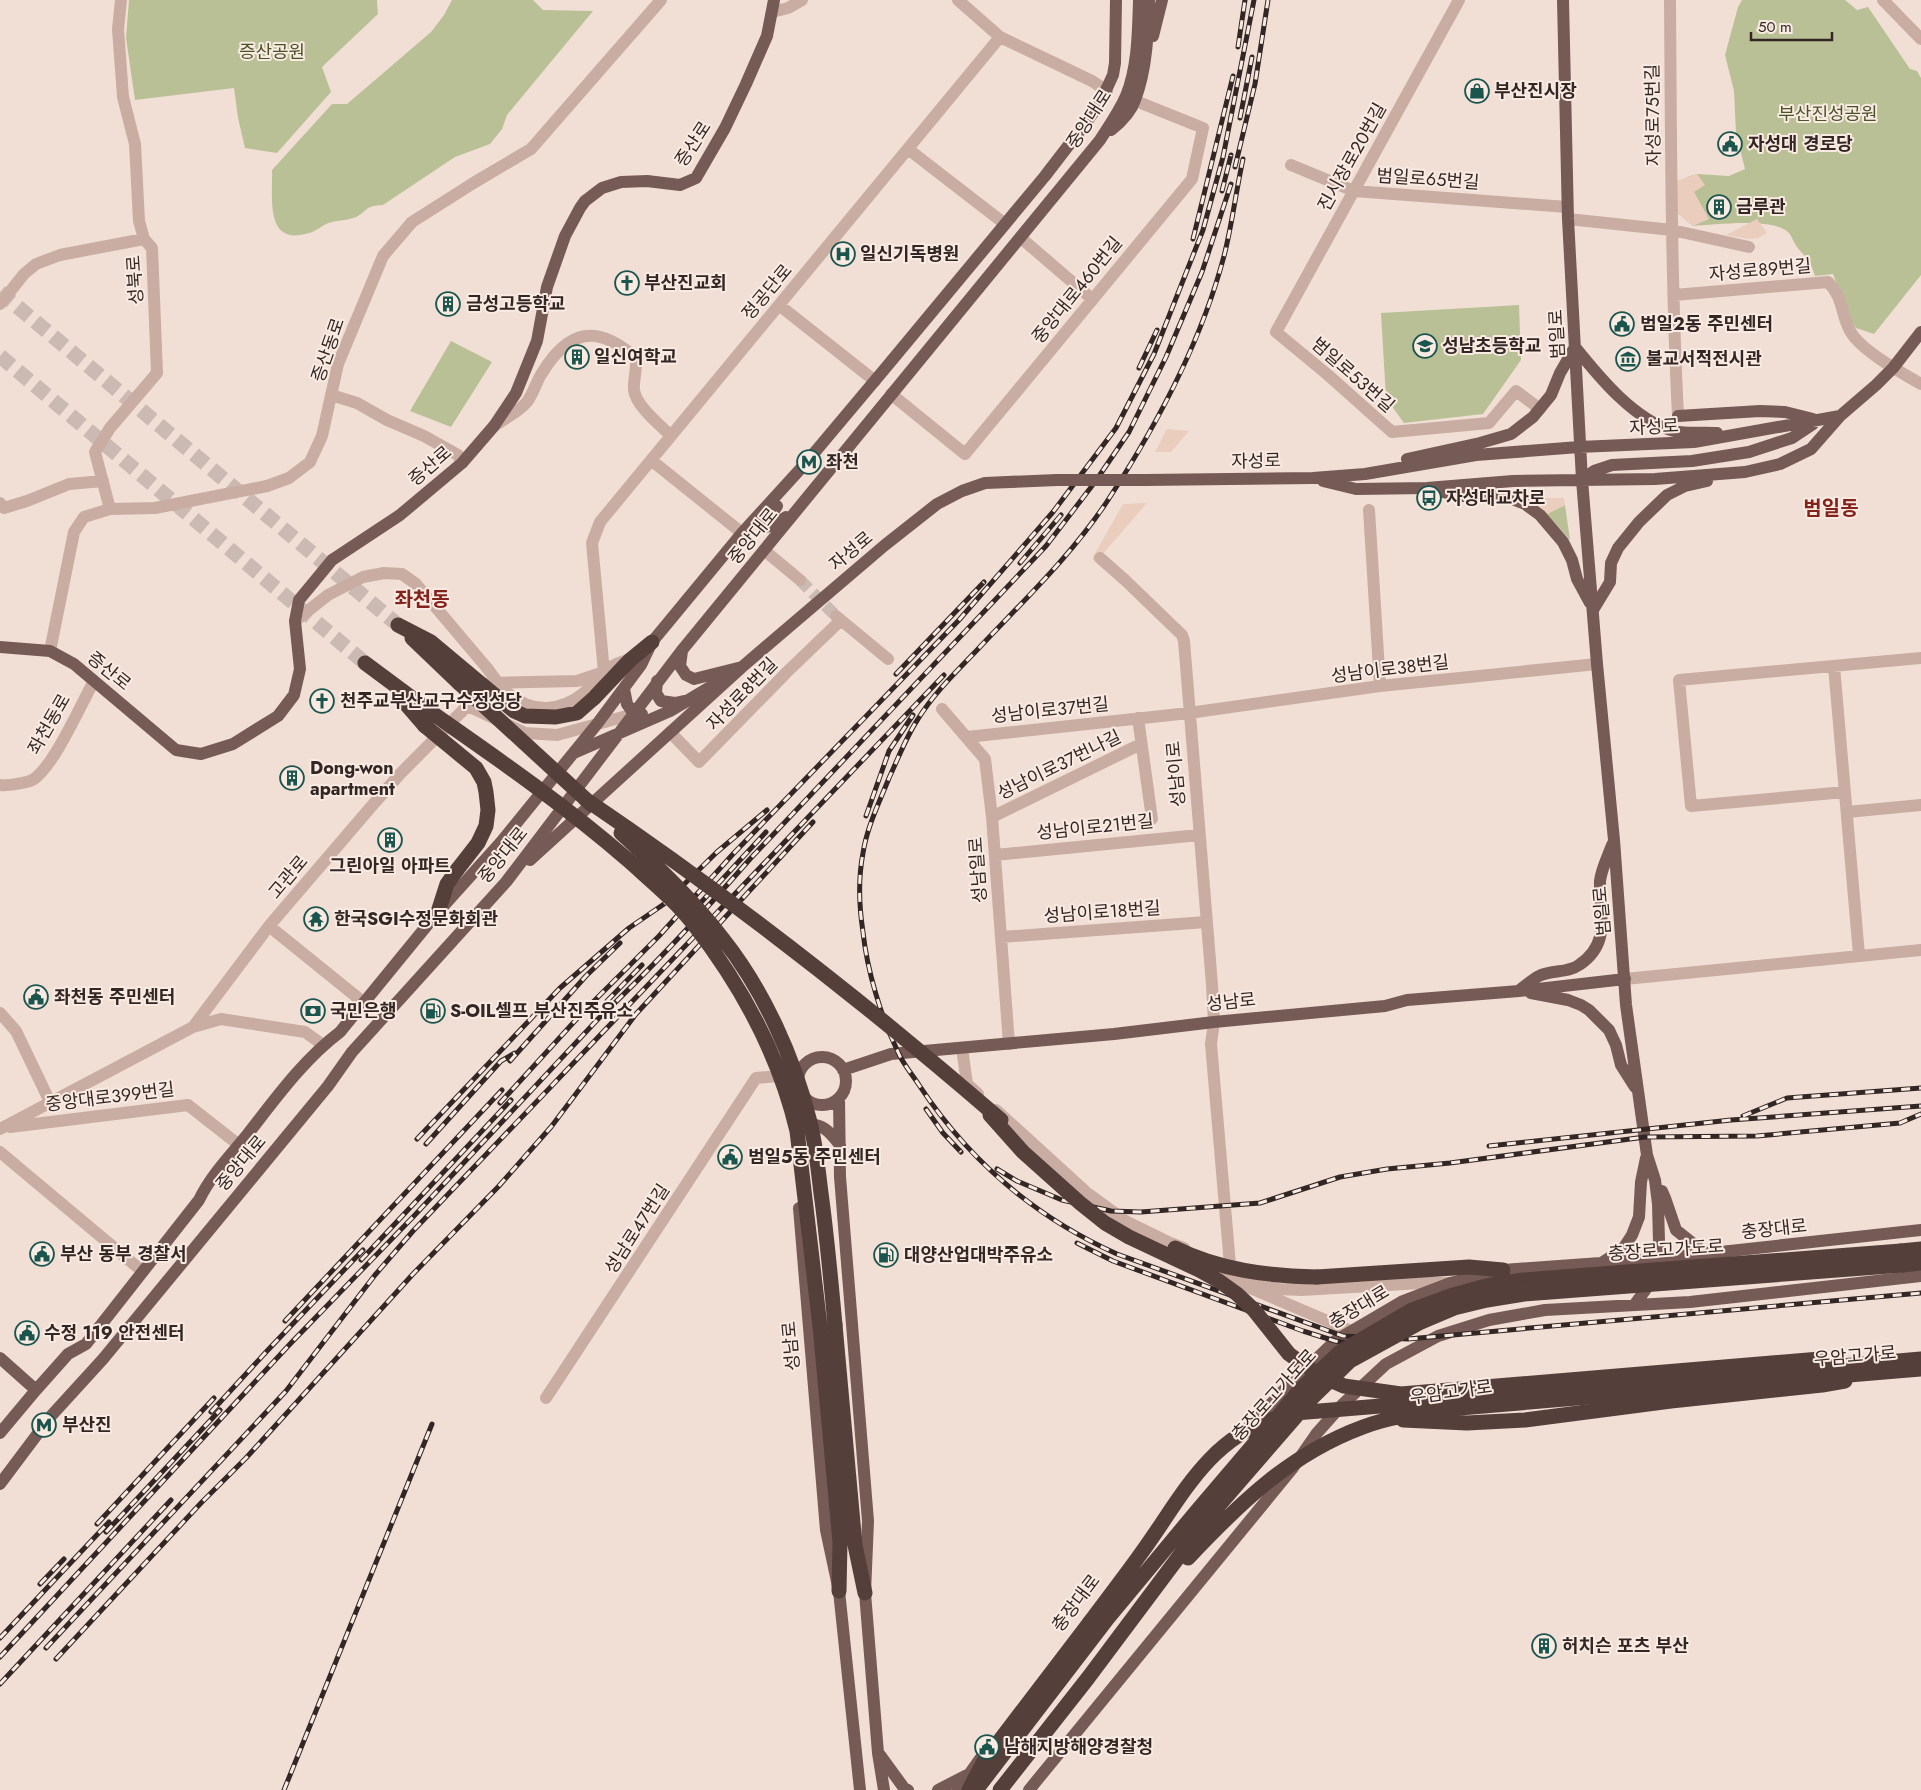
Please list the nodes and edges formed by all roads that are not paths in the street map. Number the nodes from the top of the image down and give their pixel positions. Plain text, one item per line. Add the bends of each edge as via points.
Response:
1 (121, 0) edge
2 (661, 0) edge
3 (802, 0) edge
4 (958, 0) edge
5 (1116, 0) edge
6 (1139, 0) edge
7 (1149, 0) edge
8 (1162, 0) edge
9 (1459, 0) edge
10 (1563, 0) edge
11 (1670, 0) edge
12 (1883, 0) edge
13 (773, 6) edge
14 (1000, 38) junction
15 (1921, 39) edge
16 (1144, 65) junction
17 (1107, 91) junction
18 (1130, 99) junction
19 (908, 149) junction
20 (1291, 165) dead end
21 (1354, 190) junction
22 (1568, 213) junction
23 (1005, 224) junction
24 (1672, 230) junction
25 (1021, 238) junction
26 (144, 239) junction
27 (1749, 247) dead end
28 (1674, 295) junction
29 (1092, 299) junction
30 (0, 304) edge
31 (779, 305) junction
32 (1276, 332) joint
33 (1921, 332) edge
34 (1575, 346) junction
35 (1893, 368) junction
36 (875, 381) junction
37 (1921, 384) edge
38 (891, 394) junction
39 (331, 395) junction
40 (1540, 409) junction
41 (1678, 416) joint
42 (1840, 416) junction
43 (1818, 421) junction
44 (494, 426) junction
45 (1738, 435) junction
46 (671, 436) junction
47 (1579, 448) junction
48 (651, 460) junction
49 (462, 462) junction
50 (804, 464) junction
51 (1365, 474) junction
52 (1715, 474) junction
53 (1313, 478) junction
54 (1582, 480) junction
55 (103, 481) junction
56 (1427, 488) junction
57 (0, 502) edge
58 (110, 509) junction
59 (1369, 510) dead end
60 (795, 512) junction
61 (742, 533) junction
62 (764, 550) junction
63 (1100, 558) dead end
64 (800, 580) tunnel mouth
65 (1593, 610) junction
66 (295, 621) junction
67 (398, 625) tunnel mouth
68 (652, 642) junction
69 (0, 647) edge
70 (683, 649) junction
71 (50, 651) junction
72 (1921, 658) edge
73 (888, 659) dead end
74 (630, 660) junction
75 (1596, 664) junction
76 (1834, 666) junction
77 (370, 667) tunnel mouth
78 (742, 667) junction
79 (604, 672) junction
80 (464, 678) junction
81 (94, 681) junction
82 (657, 681) junction
83 (1380, 686) junction
84 (624, 689) junction
85 (589, 695) junction
86 (693, 704) junction
87 (466, 705) junction
88 (942, 709) dead end
89 (670, 711) junction
90 (1188, 713) junction
91 (634, 714) junction
92 (1138, 718) junction
93 (430, 720) junction
94 (597, 724) junction
95 (670, 732) junction
96 (617, 734) junction
97 (967, 736) junction
98 (1141, 744) junction
99 (574, 752) junction
100 (0, 785) edge
101 (1845, 792) junction
102 (585, 799) junction
103 (1921, 805) edge
104 (1847, 812) junction
105 (992, 817) junction
106 (1152, 819) dead end
107 (1199, 834) junction
108 (1614, 840) junction
109 (995, 854) junction
110 (506, 882) junction
111 (438, 912) junction
112 (1206, 922) junction
113 (269, 926) junction
114 (1001, 937) junction
115 (1921, 950) edge
116 (1860, 955) junction
117 (1624, 979) junction
118 (1519, 991) junction
119 (363, 1002) junction
120 (0, 1013) edge
121 (1214, 1022) junction
122 (193, 1027) junction
123 (1009, 1044) junction
124 (322, 1045) junction
125 (962, 1048) junction
126 (938, 1050) junction
127 (843, 1070) junction
128 (800, 1074) junction
129 (1638, 1092) junction
130 (971, 1094) junction
131 (804, 1096) junction
132 (839, 1098) junction
133 (50, 1102) junction
134 (1, 1128) edge
135 (798, 1128) junction
136 (239, 1145) junction
137 (840, 1145) junction
138 (0, 1152) edge
139 (1647, 1155) junction
140 (1655, 1180) junction
141 (1921, 1230) edge
142 (1921, 1249) edge
143 (1706, 1254) junction
144 (1681, 1256) junction
145 (1902, 1258) junction
146 (1656, 1259) junction
147 (1603, 1263) junction
148 (1921, 1263) edge
149 (1230, 1265) junction
150 (1503, 1270) junction
151 (142, 1271) junction
152 (1921, 1276) edge
153 (1450, 1283) junction
154 (1690, 1302) junction
155 (1634, 1304) junction
156 (828, 1326) junction
157 (1351, 1332) junction
158 (0, 1358) edge
159 (1921, 1359) edge
160 (1890, 1367) junction
161 (1921, 1369) edge
162 (36, 1390) junction
163 (546, 1398) dead end
164 (0, 1433) edge
165 (1292, 1469) junction
166 (0, 1484) edge
167 (839, 1591) junction
168 (866, 1593) junction
169 (1088, 1678) junction
170 (878, 1754) junction
171 (969, 1773) junction
172 (860, 1790) edge
173 (884, 1790) edge
174 (908, 1790) edge
175 (938, 1790) edge
176 (958, 1790) edge
177 (969, 1790) edge
178 (976, 1790) edge
179 (1000, 1790) edge
180 (1029, 1790) edge

1 - 26 street, 성북로 via 118,29 123,97 135,144 139,221
2 - 39 street, 증산동로 via 531,149 412,222 383,256 338,364
3 - 13 street via 788,8
4 - 14 street
5 - 17 main road, 중앙대로 via 1115,62
6 - 18 main road, 중앙대로
7 - 16 main road
8 - 16 main road
9 - 21 street, 진시장로20번길
10 - 22 main road, 범일로
11 - 24 street, 자성로75번길
12 - 15 street
13 - 44 main road, 증산로 via 767,36 746,84 696,178 680,185 621,182 602,188 580,208 565,236 547,287 538,341 516,393
14 - 17 street
14 - 19 street, 정공단로
16 - 18 main road
17 - 23 main road, 중앙대로 via 1051,169
18 - 25 main road, 중앙대로 via 1124,119 1100,140
18 - 29 street, 중앙대로460번길 via 1203,128 1192,178
19 - 23 street
19 - 31 street, 정공단로
20 - 21 street, 범일로65번길
21 - 22 street, 범일로65번길
21 - 32 street, 진시장로20번길
22 - 24 street
22 - 34 main road, 범일로
23 - 36 main road, 중앙대로
24 - 27 street
24 - 28 street, 자성로75번길
25 - 29 street
25 - 38 main road, 중앙대로
26 - 30 street via 60,255 36,264
26 - 55 street, 성북로 via 152,248 156,373 110,428 95,452
28 - 35 street, 자성로89번길 via 1828,282 1838,292 1852,334
28 - 41 street, 자성로75번길
29 - 38 street, 중앙대로460번길 via 965,454
31 - 36 street
31 - 46 street, 정공단로
32 - 40 street, 범일로53번길 via 1392,432 1489,423 1516,391
33 - 35 main road, 자성로
34 - 40 main road via 1551,395
34 - 45 main road via 1620,398 1651,422 1675,432
34 - 47 main road, 범일로
35 - 37 street, 자성로89번길
35 - 42 main road, 자성로
36 - 50 main road, 중앙대로
38 - 60 main road, 중앙대로
39 - 49 street via 356,403 424,436 458,454
39 - 58 street, 증산동로 via 322,436 310,462 289,478 267,486 155,508
40 - 51 main road via 1511,434 1407,459
41 - 43 main road via 1760,411 1785,412
42 - 43 main road, 자성로
42 - 52 main road, 자성로 via 1811,449 1780,464 1745,472
43 - 45 main road, 자성로
43 - 54 main road, 자성로 via 1792,438 1749,452 1692,460 1612,464
44 - 46 street via 526,403 552,357 563,346 576,337 588,335 620,345 636,358 634,390 640,404
44 - 49 main road, 증산로
45 - 47 main road, 자성로 via 1694,442
46 - 48 street, 정공단로
47 - 51 main road, 자성로 via 1476,455
47 - 54 main road, 범일로
48 - 61 street, 중앙대로
48 - 79 street, 정공단로 via 600,522 592,543
49 - 66 main road, 증산로 via 400,515 332,560 299,600
50 - 60 main road via 795,483 764,524 769,527
50 - 61 main road, 중앙대로
51 - 53 main road, 자성로
52 - 54 main road, 자성로
52 - 65 main road via 1705,482 1685,486 1667,495 1640,522 1618,548 1611,563 1610,582
53 - 56 main road, 자성로 via 1356,489
53 - 78 main road, 자성로, bridge via 985,483 937,504
54 - 56 main road, 자성로 via 1513,481
54 - 65 main road, 범일로
55 - 57 street via 69,484 4,508
55 - 58 street, 성북로
56 - 65 main road via 1459,496 1504,496 1525,504 1540,515 1563,542
58 - 71 street, 증산동로 via 84,517 74,532
59 - 83 street
60 - 62 main road, 중앙대로
61 - 68 main road, 중앙대로
62 - 64 street
62 - 70 main road, 중앙대로
63 - 90 street, 성남이로 via 1182,635
65 - 75 main road, 범일로
66 - 81 main road, 증산로 via 300,669 294,695 278,716 233,744 201,754 176,750
66 - 85 street, bridge via 328,595 363,576 402,574 416,584 509,695 529,706 554,708
67 - 80 highway
68 - 74 highway
68 - 84 main road, 중앙대로
69 - 71 main road, 증산로
70 - 78 main road via 680,666 686,675 694,679
70 - 82 main road, 중앙대로
71 - 81 main road, 증산로 via 74,664
72 - 76 street
73 - 95 street, 자성로8번길 via 838,619 699,762
74 - 79 street via 616,662
74 - 85 highway
75 - 83 street, 성남이로38번길
75 - 108 main road, 범일로
76 - 101 street
76 - 101 street via 1679,680 1691,806
77 - 93 highway
78 - 86 main road, 자성로
79 - 85 street
79 - 87 street, 고관로 via 577,681 490,683
80 - 85 highway, bridge via 525,716 556,717 577,712
80 - 102 highway, bridge
81 - 100 street, 좌천동로 via 50,763 33,780
82 - 86 main road via 656,694 661,701
82 - 91 main road, 중앙대로
83 - 90 street, 성남이로38번길
84 - 91 main road via 626,704
84 - 94 main road, 중앙대로
86 - 89 main road
86 - 95 main road, 자성로
87 - 94 street via 525,733 557,735
87 - 113 street, 고관로 via 400,774
88 - 97 street, 성남일로
89 - 91 main road
89 - 96 main road
90 - 92 street, 성남이로37번길
90 - 107 street, 성남이로
91 - 94 street
91 - 96 main road, 중앙대로
92 - 97 street, 성남이로37번길
92 - 98 street
93 - 111 highway, bridge via 476,768 484,782 488,810 486,826 478,843 447,884
93 - 156 highway, bridge via 528,779 593,830 661,889 694,925 738,987 759,1024 790,1104 802,1156
94 - 99 main road, 중앙대로
95 - 110 main road, 자성로
96 - 99 main road
96 - 110 main road, 중앙대로
97 - 105 street, 성남일로 via 984,759
98 - 105 street, 성남이로37번나길
98 - 106 street
99 - 111 main road, 중앙대로 via 501,842
101 - 104 street
102 - 130 highway, bridge via 665,854 862,1003
102 - 156 highway, bridge via 692,901 734,954 766,1007 784,1046 804,1097 810,1124 829,1256
103 - 104 street
104 - 116 street
105 - 109 street, 성남일로
107 - 109 street, 성남이로21번길
107 - 112 street, 성남이로
108 - 117 main road, 범일로
108 - 118 main road via 1600,880 1603,924 1597,946 1578,966 1540,975
109 - 114 street, 성남일로
110 - 166 main road, 중앙대로 via 352,1052 109,1352 51,1416
111 - 119 main road, 중앙대로
112 - 114 street, 성남이로18번길
112 - 121 street, 성남이로
113 - 119 street
113 - 122 street, 고관로
114 - 123 street, 성남일로
115 - 116 street
116 - 117 street
117 - 118 main road, 성남로
117 - 129 main road, 범일로
118 - 121 main road, 성남로
118 - 129 main road via 1568,1000 1589,1010 1609,1030 1621,1065
119 - 124 main road, 중앙대로 via 340,1032
120 - 133 street via 16,1031
121 - 123 main road, 성남로
121 - 149 street, 성남이로 via 1211,1044
122 - 124 street via 221,1019 305,1032
122 - 133 street, 고관로
123 - 125 main road, 성남로
124 - 136 main road, 중앙대로
125 - 126 main road, 성남로
125 - 149 street via 967,1084 1086,1192 1127,1222 1168,1242
126 - 127 main road, 성남로 via 891,1054
126 - 157 street via 942,1074 1092,1208 1164,1252
127 - 128 main road via 832,1060 816,1058 803,1067
127 - 132 main road via 846,1085
128 - 131 main road via 798,1082
128 - 163 street, 성남로47번길 via 756,1078
129 - 139 main road, 범일로
130 - 150 highway, bridge via 1097,1205 1140,1232 1217,1264 1250,1272 1317,1277 1469,1267
130 - 160 highway, bridge via 1023,1152 1080,1203 1129,1236 1219,1281 1254,1310 1289,1354 1344,1386 1400,1394 1820,1360
131 - 132 main road via 817,1104 832,1103
131 - 135 main road, 성남로
132 - 137 main road
133 - 134 street, 고관로
134 - 136 street, 중앙대로399번길 via 188,1104
135 - 137 main road via 822,1126
135 - 167 main road, 성남로 via 798,1189 826,1530
136 - 151 main road, 중앙대로 via 211,1178 200,1200
137 - 168 main road via 868,1521
138 - 151 street
139 - 140 main road
139 - 147 main road via 1639,1217 1623,1249
140 - 143 main road via 1676,1230
140 - 146 main road via 1659,1212
141 - 143 main road, 충장대로
142 - 145 highway, 충장로고가도로
143 - 144 main road, 충장대로
144 - 146 main road, 충장대로
144 - 154 main road via 1676,1277
145 - 148 highway, 충장로고가도로
145 - 169 highway, 충장로고가도로, bridge via 1524,1294 1454,1308 1421,1322 1350,1362 1311,1399 1207,1519
145 - 178 highway, 충장로고가도로, bridge via 1523,1280 1486,1286 1412,1310 1340,1352 1300,1390 1108,1618
146 - 147 main road, 충장대로
146 - 155 main road via 1646,1289
147 - 150 main road, 충장대로
149 - 153 street via 1256,1281 1278,1289
150 - 153 main road, 충장대로
151 - 162 main road, 중앙대로 via 86,1344 68,1354
152 - 154 main road
153 - 157 main road, 충장대로 via 1403,1301
154 - 155 main road
155 - 165 main road via 1546,1310 1489,1320 1438,1336 1386,1364 1316,1433
156 - 167 highway, 성남로 via 840,1542
156 - 168 highway via 855,1545
157 - 171 main road, 충장대로 via 1325,1349 1282,1390 1142,1545
158 - 162 main road
159 - 160 highway, 우암고가로
160 - 161 highway, 우암고가로, bridge
160 - 165 highway, bridge via 1822,1385 1496,1422 1411,1419 1371,1424 1322,1447
160 - 169 highway, 우암고가로, bridge via 1448,1409 1364,1427 1319,1446 1281,1470 1234,1510 1177,1569
160 - 177 highway, 우암고가로, bridge via 1315,1410 1270,1420 1232,1439 1194,1478 1142,1553 984,1761
162 - 164 main road, 중앙대로
165 - 180 main road
167 - 172 main road, 성남로
168 - 170 main road
169 - 179 highway, 충장로고가도로, bridge
170 - 173 main road
170 - 174 main road
171 - 175 main road
171 - 176 main road, 충장대로

